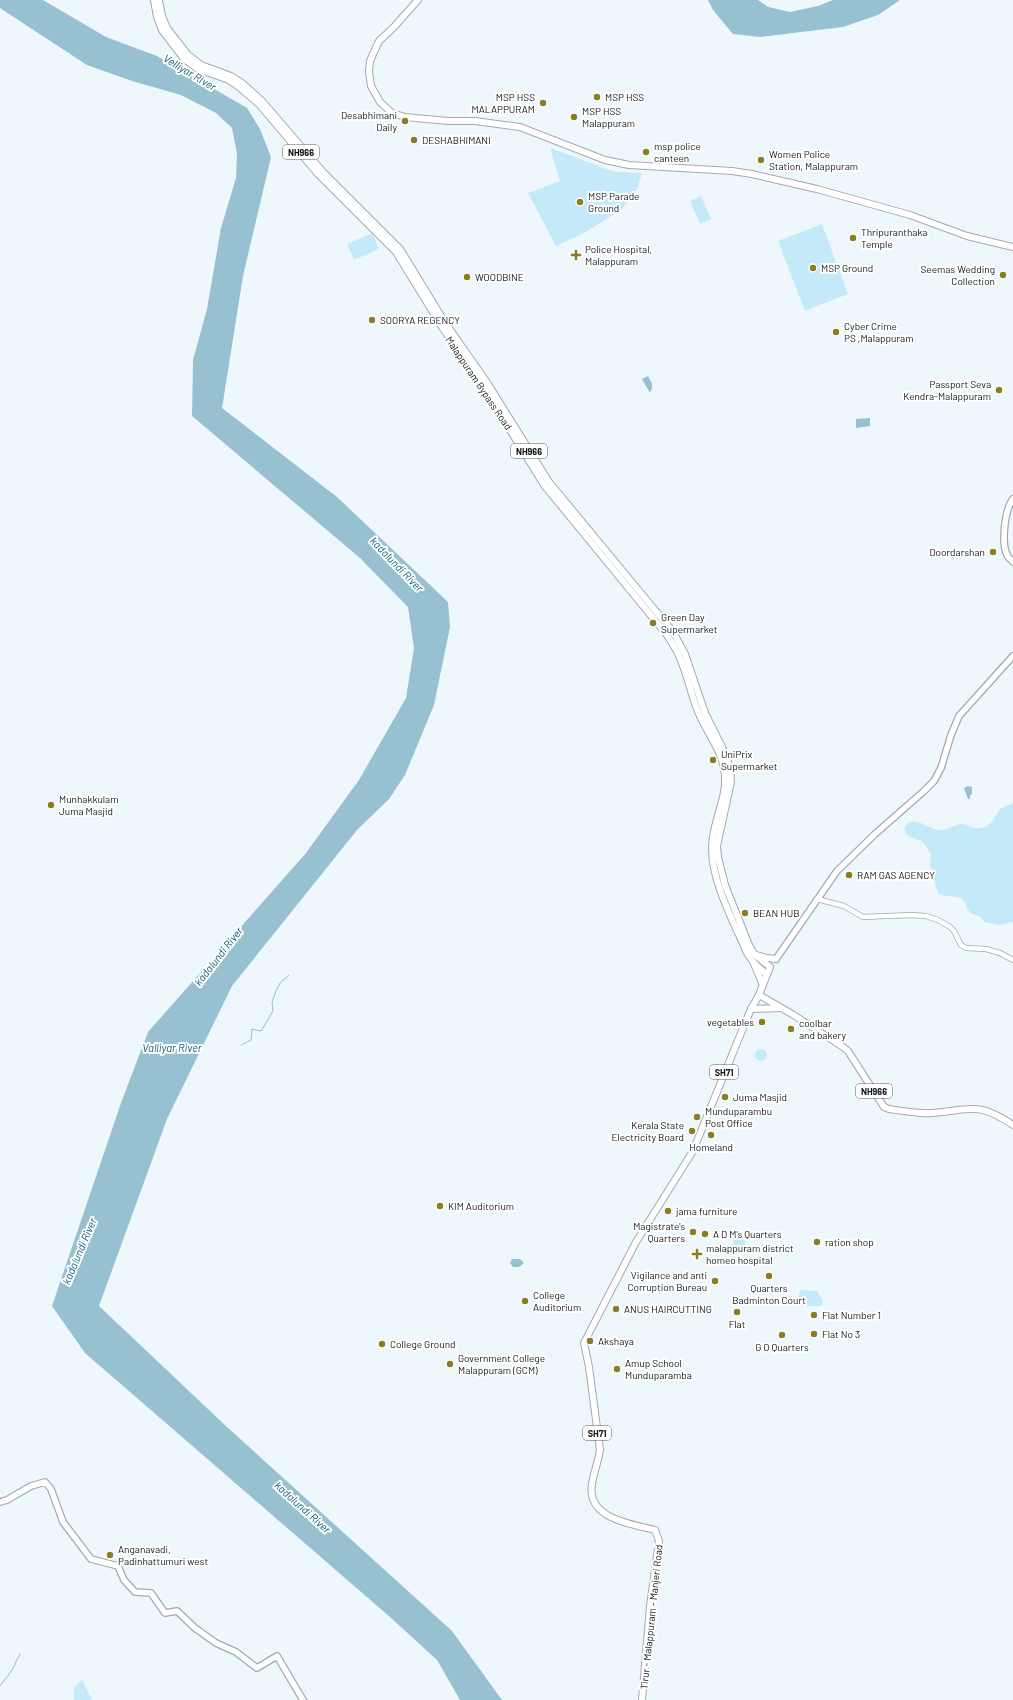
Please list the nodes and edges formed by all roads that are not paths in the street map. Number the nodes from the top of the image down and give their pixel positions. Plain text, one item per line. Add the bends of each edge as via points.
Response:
1 (154, 0) edge
2 (159, 0) edge
3 (418, 0) edge
4 (1013, 247) edge
5 (1013, 499) edge
6 (1013, 562) edge
7 (1013, 656) edge
8 (816, 899) junction
9 (754, 954) junction
10 (776, 959) junction
11 (1013, 960) edge
12 (754, 963) junction
13 (770, 968) junction
14 (766, 974) junction
15 (763, 985) junction
16 (759, 995) junction
17 (781, 1008) junction
18 (751, 1009) junction
19 (1013, 1125) edge
20 (0, 1502) edge
21 (303, 1700) edge
22 (642, 1700) edge

1 - 12 main road, Malappuram Bypass Road / NH966 via 162,30 184,59 198,69 229,80 258,104 318,174 396,252 544,485 667,635 680,656 700,716 725,770 712,857 728,908 747,953
2 - 9 main road, Malappuram Bypass Road / NH966 via 167,28 188,55 200,65 231,76 262,101 323,172 400,249 549,482 673,632 685,654 705,714 726,755 730,769 731,782 717,846 718,857 725,886
3 - 4 main road via 379,41 370,61 371,86 380,102 392,113 405,117 520,128 606,160 629,165 752,174 910,214 967,236
5 - 6 main road via 1009,503 1003,535 1007,555
7 - 8 main road, Tirur - Malappuram - Manjeri Road via 959,716 934,782 837,871
8 - 10 main road, Tirur - Malappuram - Manjeri Road
8 - 11 street via 844,906 863,917 912,915 932,918 950,926 966,948 986,949
9 - 10 main road
9 - 13 main road, Malappuram Bypass Road / NH966
10 - 13 main road, Tirur - Malappuram - Manjeri Road
12 - 14 main road, Malappuram Bypass Road / NH966
12 - 15 main road
13 - 14 main road, Tirur - Malappuram - Manjeri Road
14 - 15 main road, Tirur - Malappuram - Manjeri Road
15 - 16 main road, Tirur - Malappuram - Manjeri Road
16 - 17 main road, NH966
16 - 18 main road, Tirur - Malappuram - Manjeri Road / SH71
17 - 18 main road
17 - 19 main road, NH966 via 848,1051 884,1107 932,1113 976,1108 999,1116
18 - 22 main road, Tirur - Malappuram - Manjeri Road / SH71 via 693,1151 636,1242 584,1343 600,1450 592,1485 594,1498 599,1509 614,1520 655,1530 659,1537
20 - 21 main road via 31,1486 45,1482 63,1522 91,1559 118,1566 124,1580 135,1592 151,1593 165,1613 178,1611 216,1643 236,1652 257,1668 277,1656

